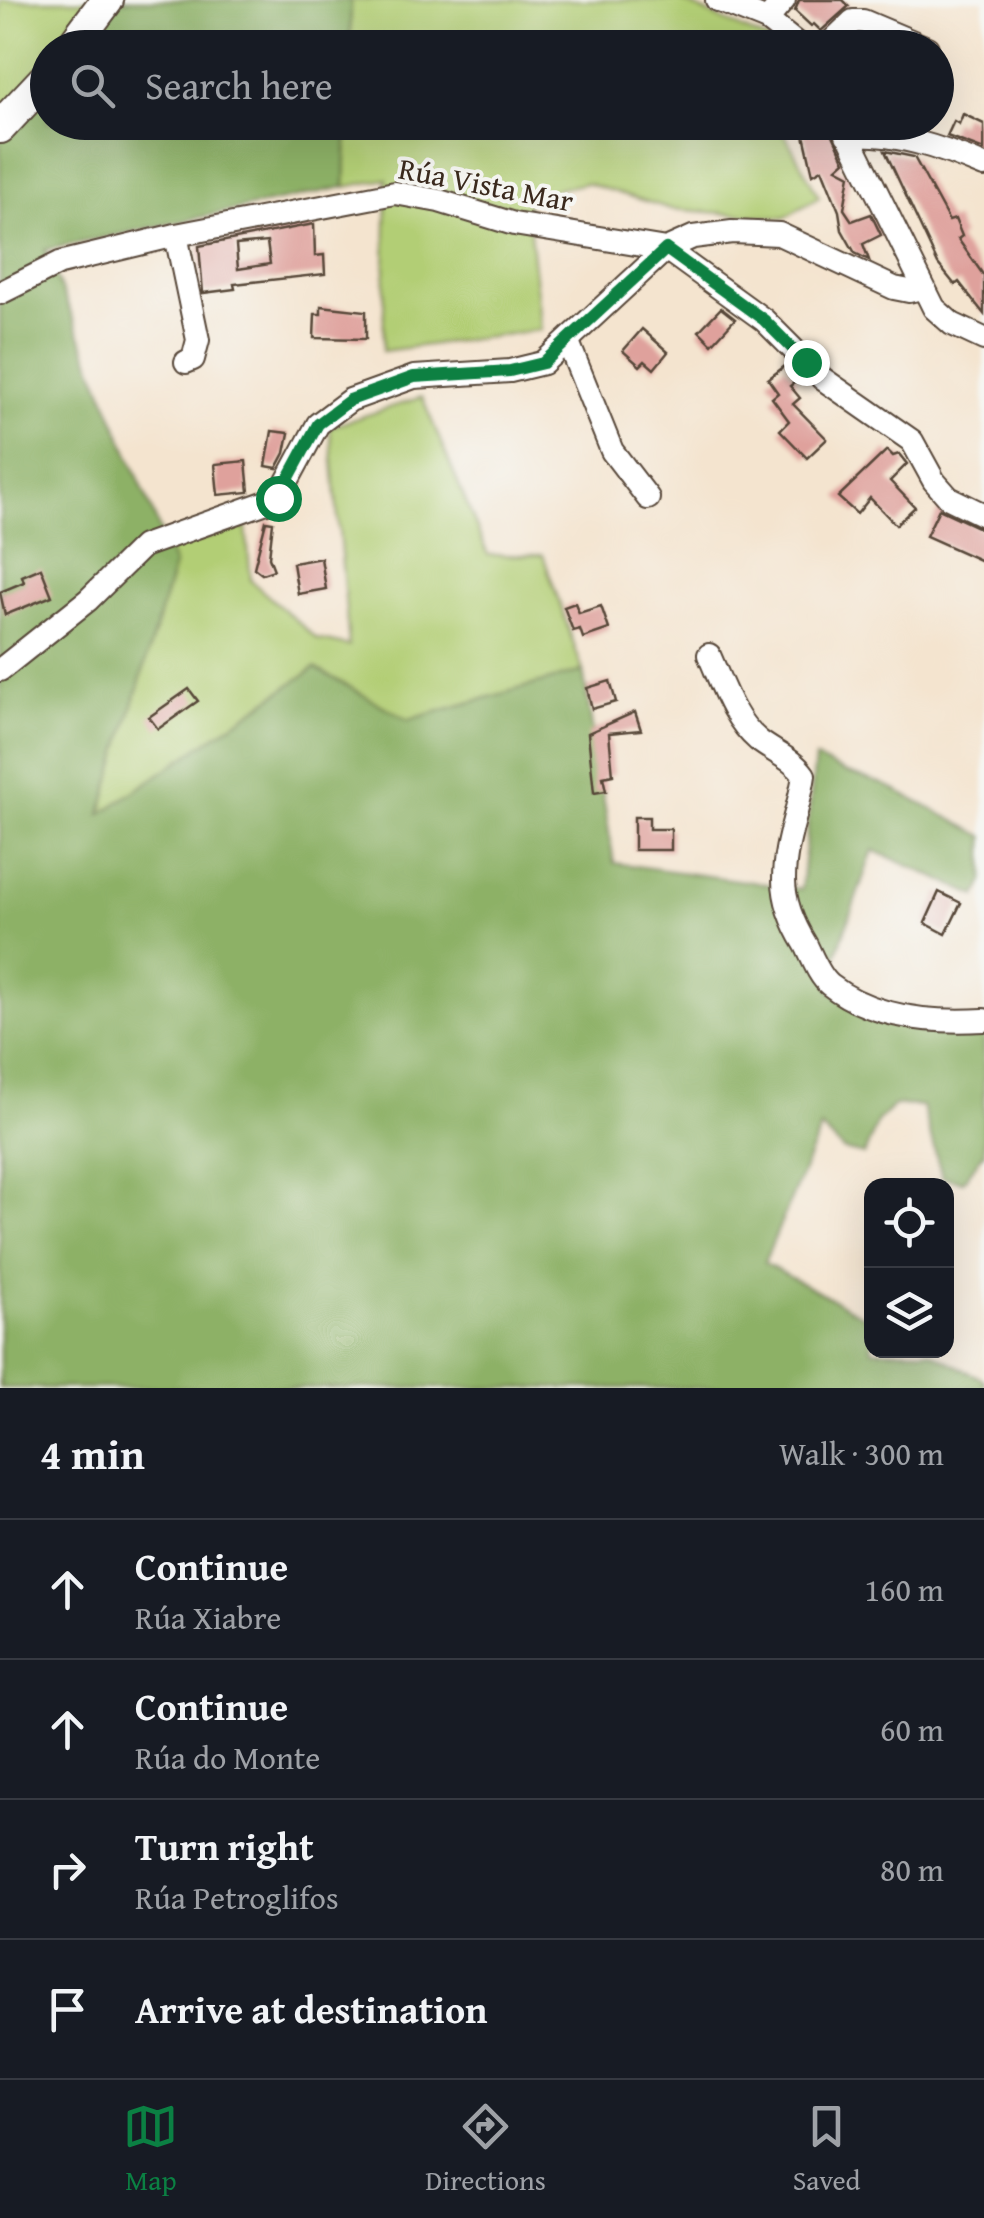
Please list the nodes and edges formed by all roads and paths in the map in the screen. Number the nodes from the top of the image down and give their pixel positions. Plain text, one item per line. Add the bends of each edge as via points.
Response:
1 (107, 0) edge
2 (717, 0) edge
3 (784, 0) edge
4 (768, 20) junction
5 (84, 30) edge
6 (780, 30) edge
7 (843, 30) edge
8 (886, 30) edge
9 (30, 95) edge
10 (0, 127) edge
11 (849, 140) edge
12 (902, 140) edge
13 (984, 166) edge
14 (176, 235) junction
15 (666, 249) junction
16 (921, 288) junction
17 (0, 293) edge
18 (984, 339) edge
19 (568, 342) junction
20 (186, 362) dead end
21 (648, 498) dead end
22 (984, 516) edge
23 (708, 655) dead end
24 (0, 670) edge
25 (984, 1020) edge

1 - 5 highway
2 - 4 street
3 - 4 street
4 - 6 street
7 - 8 street via 863,20
9 - 10 highway
11 - 16 street
12 - 13 street
14 - 15 street, Rúa Vista Mar via 395,194 514,224
14 - 17 street, Rúa Vista Mar via 60,263
14 - 20 street via 198,340
15 - 16 street via 693,237 778,234 894,288
15 - 19 street
15 - 22 street via 764,320 823,380 912,440 949,498
16 - 18 street via 952,324
19 - 21 street via 612,451
19 - 24 street via 543,363 414,377 350,400 318,424 278,498 143,546
23 - 25 street via 756,738 804,775 788,834 786,896 827,983 892,1014

